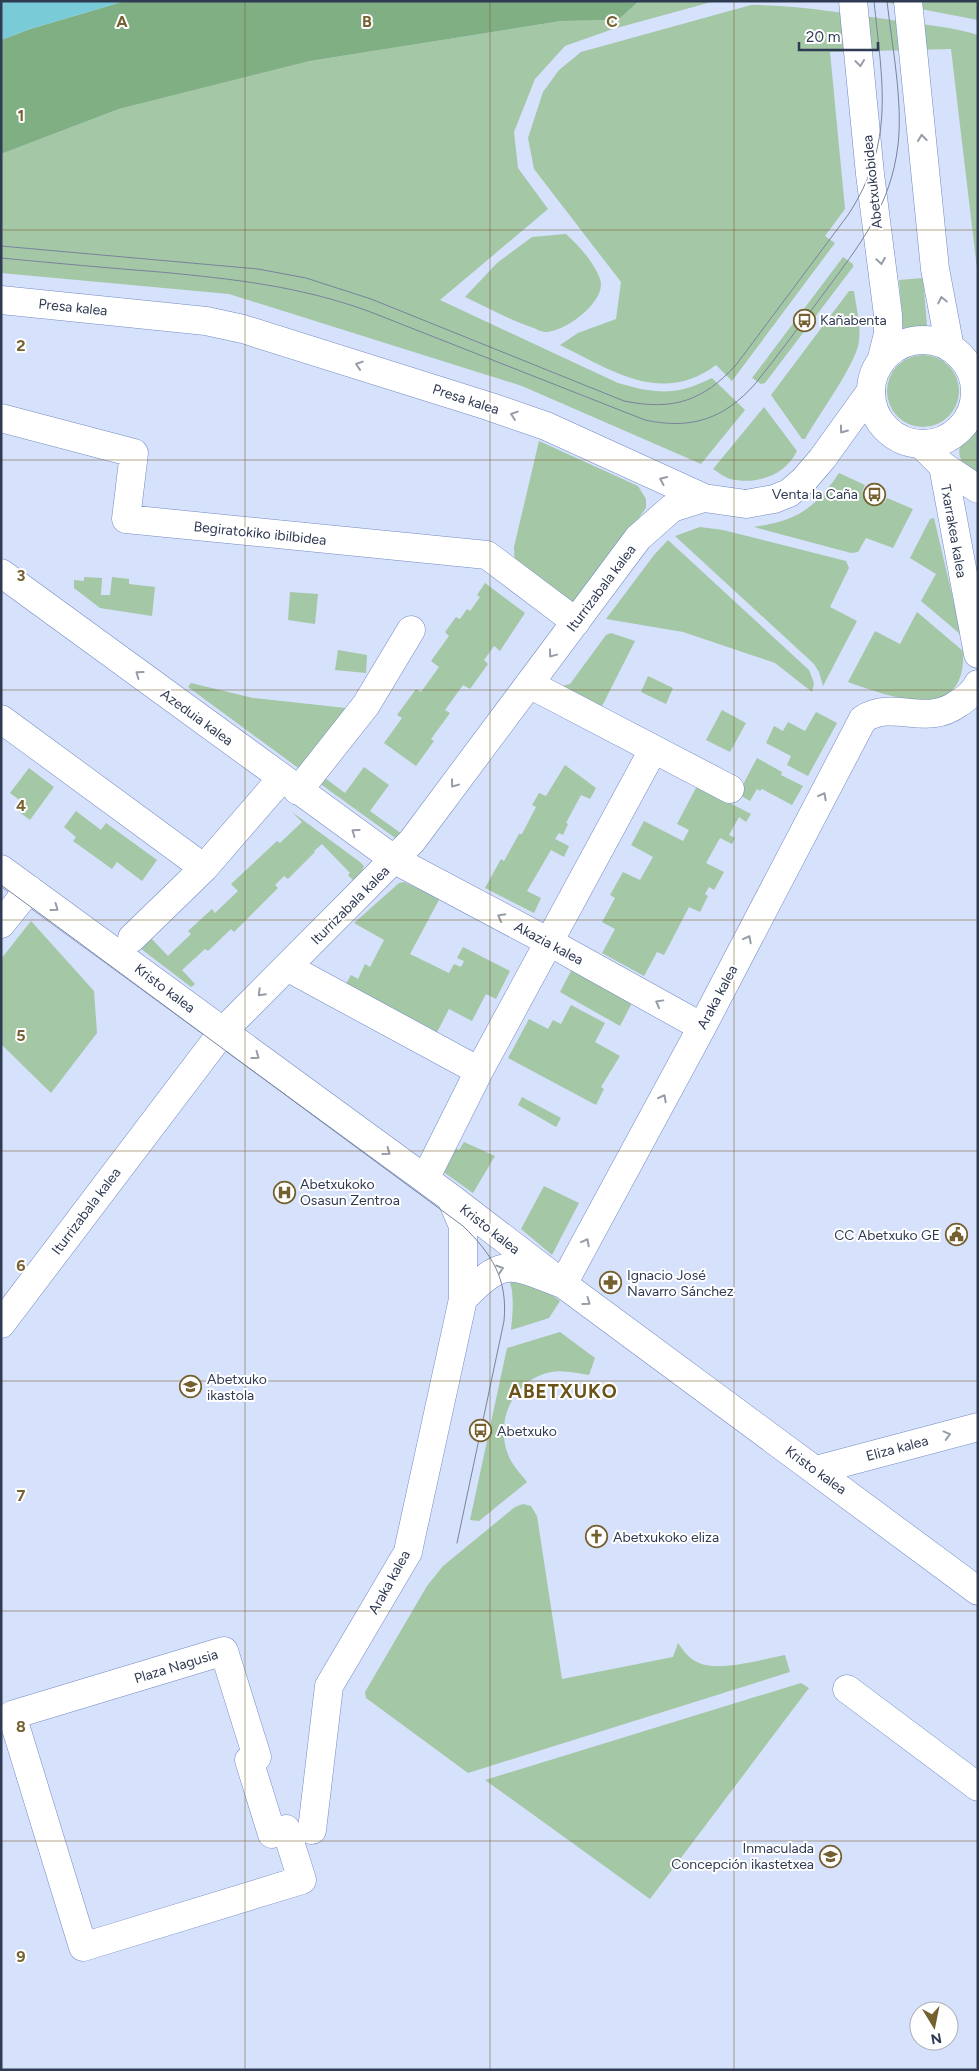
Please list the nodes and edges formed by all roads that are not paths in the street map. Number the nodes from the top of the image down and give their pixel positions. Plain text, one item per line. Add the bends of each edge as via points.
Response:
1 (853, 1) edge
2 (908, 1) edge
3 (1, 300) edge
4 (881, 362) junction
5 (966, 362) edge
6 (871, 391) junction
7 (1, 418) edge
8 (921, 444) junction
9 (943, 466) junction
10 (978, 488) edge
11 (704, 498) junction
12 (1, 573) edge
13 (576, 622) junction
14 (411, 630) dead end
15 (978, 654) edge
16 (529, 684) junction
17 (978, 684) edge
18 (1, 720) edge
19 (653, 750) junction
20 (289, 785) junction
21 (730, 789) dead end
22 (394, 860) junction
23 (204, 868) junction
24 (1, 869) edge
25 (29, 889) junction
26 (1, 924) edge
27 (132, 938) dead end
28 (549, 942) junction
29 (287, 967) junction
30 (702, 1027) junction
31 (224, 1033) junction
32 (479, 1071) junction
33 (425, 1179) junction
34 (450, 1198) junction
35 (563, 1284) junction
36 (463, 1299) junction
37 (1, 1324) edge
38 (978, 1426) edge
39 (816, 1470) junction
40 (978, 1591) edge
41 (847, 1689) dead end
42 (978, 1787) edge
43 (312, 1830) dead end
44 (132, 1932) joint

1 -> 4 street, Abetxukobidea via 888,315 888,334
5 -> 2 street via 935,269
11 -> 3 street, Presa kalea via 546,426 243,329 206,321
4 - 5 street via 891,351 923,340 937,342
4 - 6 street
5 - 8 street via 975,389 975,400 967,420 945,440
6 - 8 street via 874,409 888,431 898,438
6 -> 11 street, Presa kalea via 822,459 790,493 746,504
7 - 13 street, Begiratokiko ibilbidea via 134,453 126,519 487,555
8 - 9 street
9 - 10 street
9 - 15 street, Txarrakea kalea
11 - 13 street, Iturrizabala kalea via 672,508 638,538
20 -> 12 street, Azeduia kalea
13 -> 16 street, Iturrizabala kalea
14 - 20 street via 366,705
16 - 19 street
16 -> 22 street, Iturrizabala kalea via 412,841
30 -> 17 street, Araka kalea via 863,719 873,712 889,711 929,715 952,708 973,694
18 - 23 street
19 - 21 street
19 - 28 street
22 -> 20 street, Azeduia kalea
20 - 23 street
28 -> 22 street, Akazia kalea
22 - 29 street, Iturrizabala kalea
23 - 27 street
24 - 25 street, Kristo kalea
25 - 26 street
25 -> 31 street, Kristo kalea
30 -> 28 street, Akazia kalea
28 - 32 street
29 -> 31 street, Iturrizabala kalea
29 - 32 street
35 -> 30 street, Araka kalea
31 -> 33 street, Kristo kalea
31 - 37 street, Iturrizabala kalea
32 - 33 street
33 - 34 street, Kristo kalea
34 - 35 street, Kristo kalea
34 - 36 street, Araka kalea via 462,1226
36 -> 35 street via 487,1275 508,1266
35 -> 39 street, Kristo kalea
36 - 43 street, Araka kalea via 408,1552 329,1686
39 -> 38 street, Eliza kalea
39 - 40 street, Kristo kalea
41 - 42 street
44 - 44 street, Plaza Nagusia via 83,1947 12,1715 224,1651 257,1757 249,1760 272,1834 286,1829 302,1880

